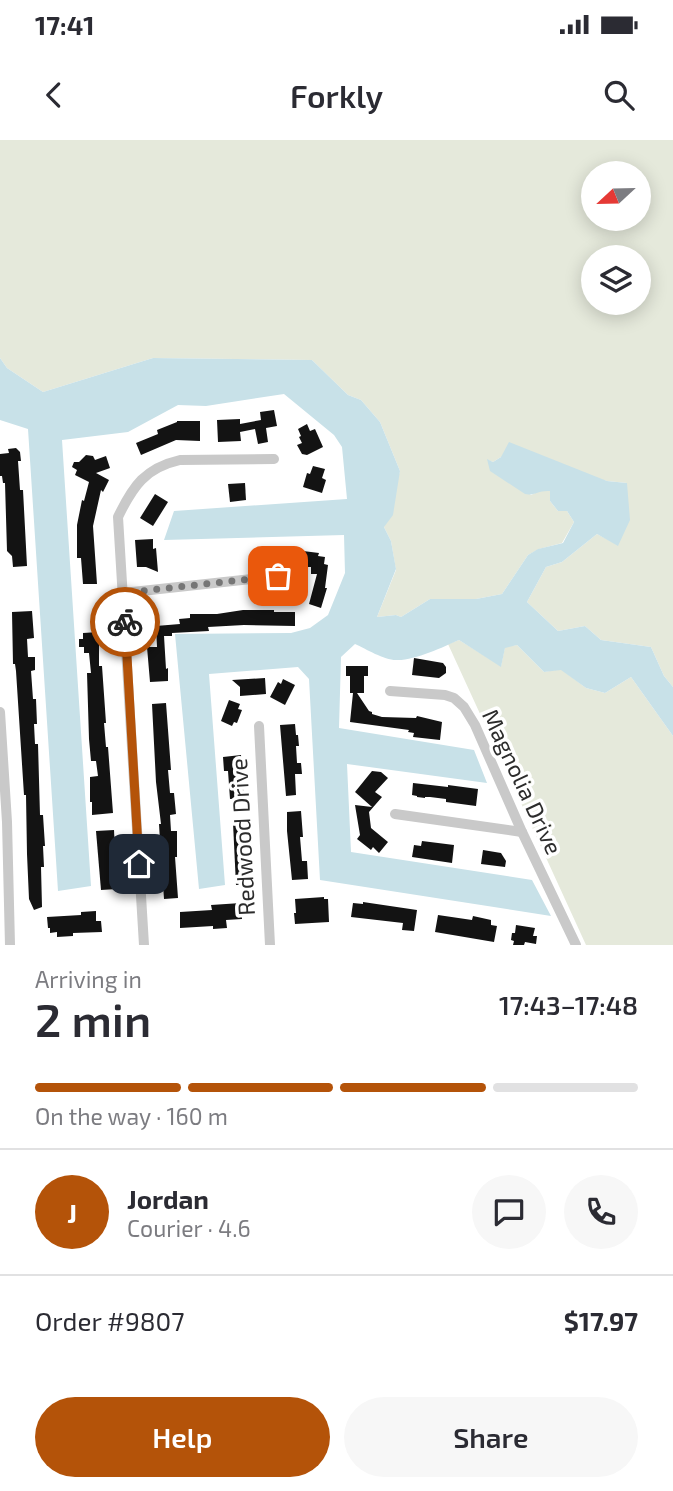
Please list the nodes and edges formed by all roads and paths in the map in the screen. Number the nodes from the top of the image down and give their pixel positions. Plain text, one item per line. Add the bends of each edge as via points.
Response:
1 (274, 459) dead end
2 (278, 576) dead end
3 (123, 593) junction
4 (390, 691) dead end
5 (0, 712) edge
6 (259, 726) dead end
7 (395, 814) dead end
8 (522, 832) junction
9 (10, 945) edge
10 (144, 945) edge
11 (270, 945) edge
12 (576, 945) edge

1 - 3 street via 180,460 145,476 118,517
2 - 3 street
3 - 10 street
4 - 8 street, Magnolia Drive via 445,695 464,707
5 - 9 street
6 - 11 street, Redwood Drive
7 - 8 street
8 - 12 street, Magnolia Drive

